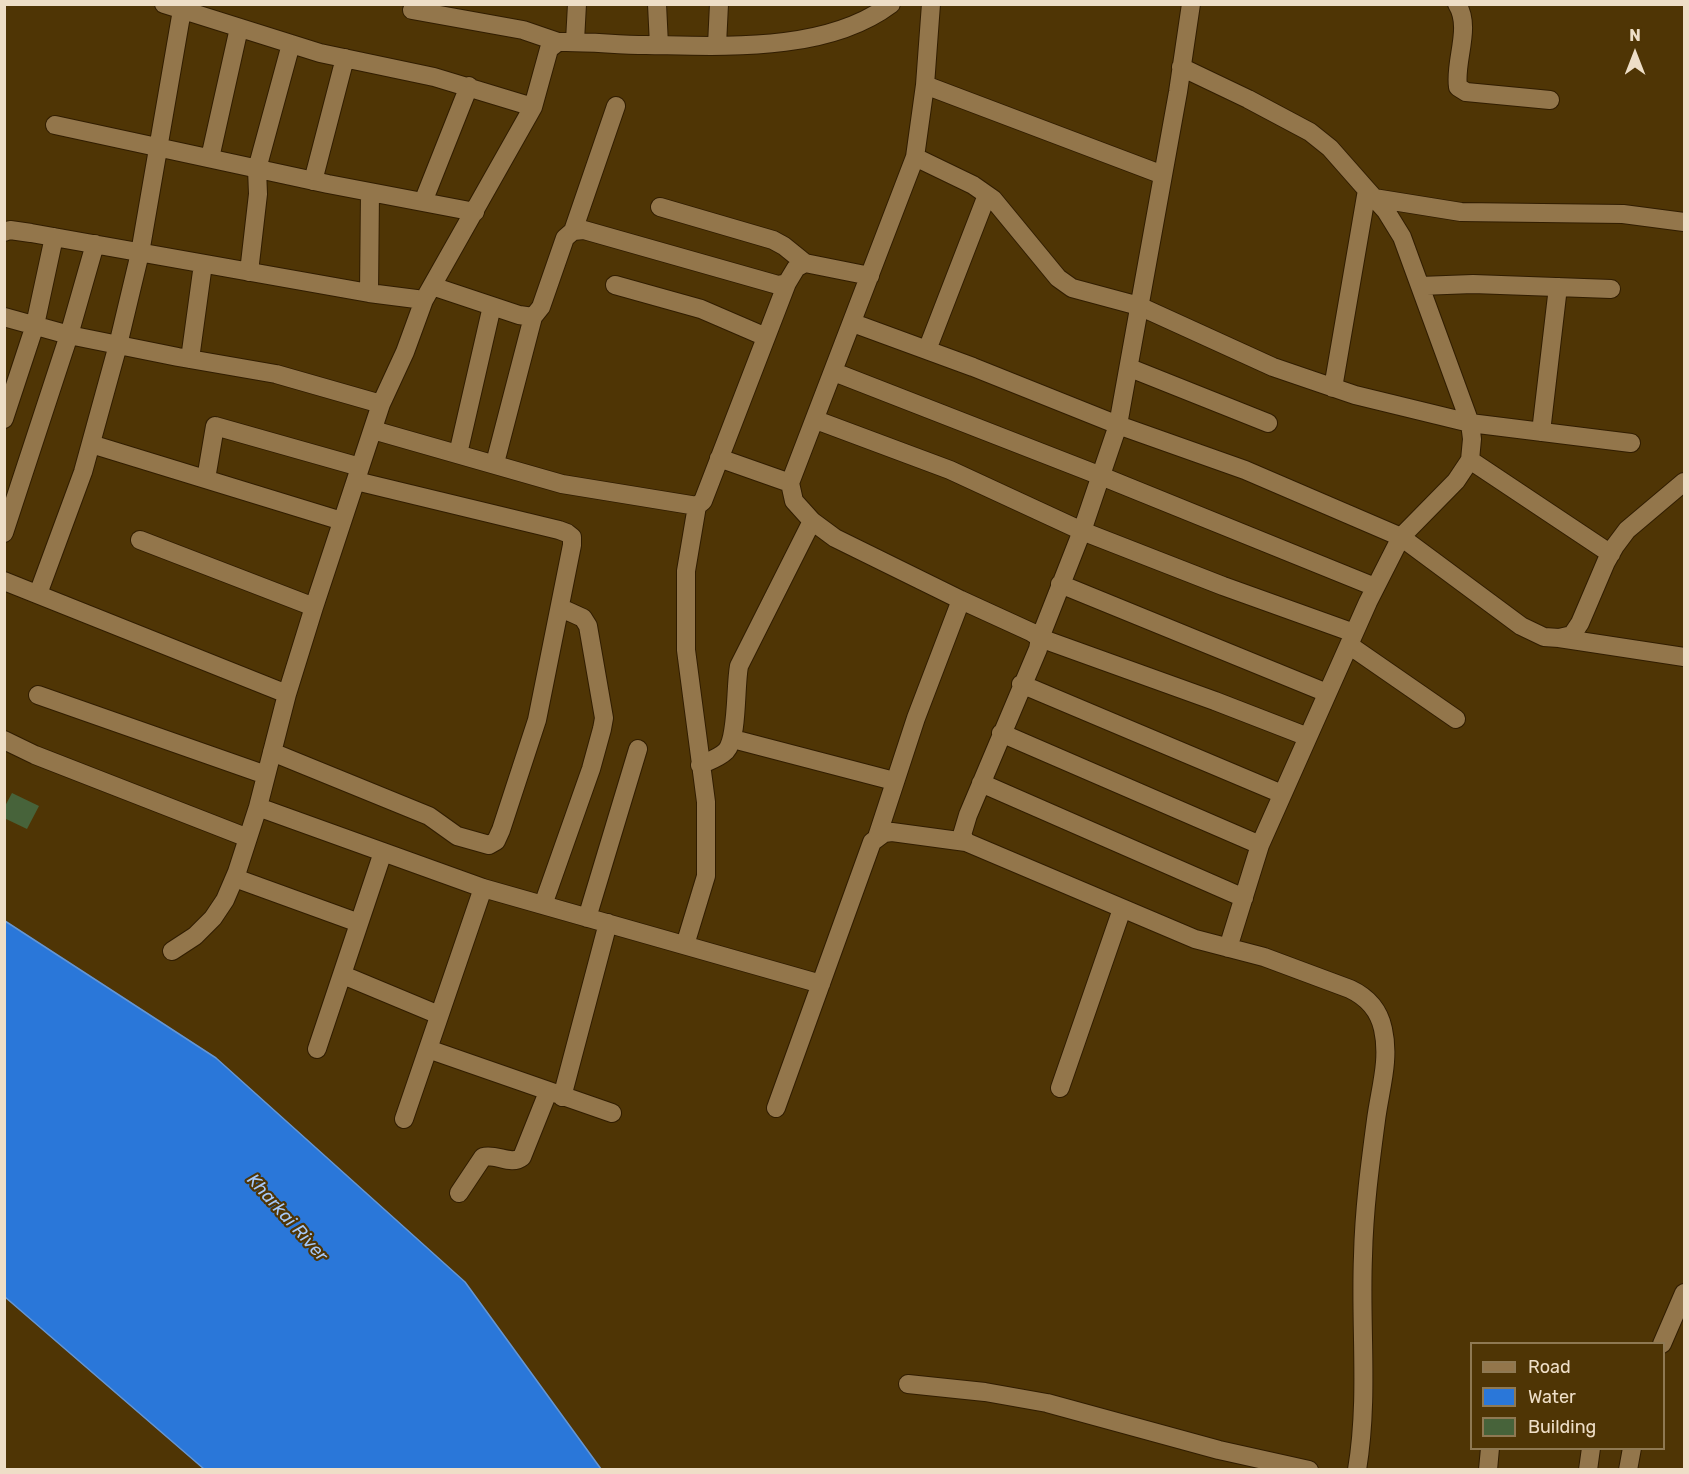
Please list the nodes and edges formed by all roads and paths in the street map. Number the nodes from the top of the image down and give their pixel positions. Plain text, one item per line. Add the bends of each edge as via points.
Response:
1 (164, 4) edge
2 (577, 4) edge
3 (657, 4) edge
4 (719, 4) edge
5 (891, 4) edge
6 (931, 4) edge
7 (1191, 4) edge
8 (1457, 4) edge
9 (182, 10) junction
10 (412, 10) dead end
11 (238, 28) junction
12 (567, 42) junction
13 (291, 44) junction
14 (659, 45) junction
15 (717, 45) junction
16 (345, 58) junction
17 (1181, 67) junction
18 (925, 85) junction
19 (469, 86) junction
20 (1550, 100) dead end
21 (616, 106) dead end
22 (533, 107) junction
23 (55, 125) dead end
24 (158, 147) junction
25 (915, 157) junction
26 (210, 158) junction
27 (257, 169) junction
28 (1163, 175) junction
29 (313, 181) junction
30 (370, 192) junction
31 (1371, 194) junction
32 (987, 195) junction
33 (423, 202) junction
34 (660, 207) dead end
35 (474, 212) junction
36 (1684, 222) edge
37 (573, 231) junction
38 (4, 232) edge
39 (54, 237) junction
40 (95, 244) junction
41 (140, 253) junction
42 (805, 263) junction
43 (203, 264) junction
44 (249, 272) junction
45 (870, 276) junction
46 (787, 283) junction
47 (615, 285) dead end
48 (1420, 286) junction
49 (1558, 287) junction
50 (1611, 289) dead end
51 (369, 293) junction
52 (428, 293) junction
53 (492, 306) junction
54 (1139, 306) junction
55 (4, 316) edge
56 (533, 316) junction
57 (853, 323) junction
58 (35, 326) junction
59 (69, 335) junction
60 (766, 337) junction
61 (118, 345) junction
62 (927, 350) junction
63 (190, 359) junction
64 (1130, 368) junction
65 (834, 372) junction
66 (1333, 388) junction
67 (381, 404) junction
68 (4, 419) edge
69 (816, 420) junction
70 (1268, 423) dead end
71 (1470, 423) junction
72 (1118, 425) junction
73 (373, 430) junction
74 (1541, 432) junction
75 (1631, 443) dead end
76 (91, 444) junction
77 (458, 454) junction
78 (719, 458) junction
79 (1470, 460) junction
80 (495, 464) junction
81 (358, 474) junction
82 (1101, 476) junction
83 (206, 479) junction
84 (1684, 482) edge
85 (790, 483) junction
86 (697, 506) junction
87 (342, 521) junction
88 (812, 521) junction
89 (1082, 531) junction
90 (4, 533) edge
91 (1401, 537) junction
92 (141, 540) dead end
93 (1611, 554) junction
94 (4, 580) edge
95 (1060, 584) junction
96 (1375, 587) junction
97 (38, 594) junction
98 (962, 600) junction
99 (314, 607) junction
100 (561, 608) junction
101 (1040, 638) junction
102 (1559, 638) junction
103 (1351, 639) junction
104 (1684, 657) edge
105 (1021, 684) junction
106 (1327, 693) junction
107 (287, 694) junction
108 (38, 695) dead end
109 (1456, 719) dead end
110 (1001, 733) junction
111 (1308, 737) junction
112 (733, 739) junction
113 (4, 740) edge
114 (638, 749) dead end
115 (272, 752) junction
116 (700, 765) junction
117 (266, 775) junction
118 (894, 781) junction
119 (981, 783) junction
120 (1282, 794) junction
121 (258, 807) junction
122 (877, 837) junction
123 (248, 838) junction
124 (966, 842) junction
125 (1260, 845) junction
126 (383, 852) junction
127 (235, 878) junction
128 (483, 888) junction
129 (1244, 898) junction
130 (543, 905) junction
131 (1122, 909) junction
132 (587, 918) junction
133 (359, 923) junction
134 (608, 923) junction
135 (685, 945) junction
136 (1228, 948) junction
137 (172, 951) dead end
138 (343, 975) junction
139 (821, 984) junction
140 (439, 1015) junction
141 (317, 1048) dead end
142 (428, 1049) junction
143 (1060, 1088) dead end
144 (555, 1094) junction
145 (776, 1108) dead end
146 (612, 1113) dead end
147 (404, 1119) dead end
148 (459, 1193) dead end
149 (1684, 1293) edge
150 (1663, 1342) edge
151 (908, 1384) dead end
152 (1490, 1450) edge
153 (1591, 1450) edge
154 (1632, 1450) edge
155 (1309, 1470) edge
156 (1357, 1470) edge
157 (1488, 1470) edge
158 (1588, 1470) edge
159 (1628, 1470) edge

1 - 9 street
2 - 12 street
3 - 14 street
4 - 15 street
5 - 15 street via 850,28 799,40
6 - 18 street
7 - 17 street
8 - 20 street via 1462,19 1458,87 1466,92
9 - 11 street
9 - 24 street
10 - 12 street
11 - 13 street
11 - 26 street
12 - 14 street
12 - 22 street via 549,49
13 - 16 street
13 - 27 street
14 - 15 street
16 - 19 street
16 - 29 street
17 - 28 street
17 - 31 street via 1310,132 1330,148
18 - 25 street
18 - 28 street
19 - 22 street
19 - 33 street
21 - 37 street
22 - 35 street
23 - 24 street
24 - 26 street
24 - 41 street
25 - 32 street
25 - 45 street
26 - 27 street
27 - 29 street
27 - 44 street
28 - 54 street
29 - 30 street
30 - 33 street
30 - 51 street
31 - 36 street via 1461,212 1623,214
31 - 48 street via 1402,237
31 - 66 street
32 - 54 street via 1064,284
32 - 62 street
33 - 35 street
34 - 42 street via 773,240
35 - 52 street
37 - 46 street via 584,230 769,283
37 - 56 street via 565,238 541,308
38 - 39 street
39 - 40 street
39 - 58 street
40 - 41 street
40 - 59 street
41 - 43 street
41 - 61 street
42 - 45 street
42 - 46 street via 796,268
43 - 44 street
43 - 63 street
44 - 51 street
45 - 57 street
46 - 60 street
47 - 60 street via 701,309
48 - 49 street
48 - 71 street
49 - 50 street
49 - 74 street
51 - 52 street
52 - 53 street
52 - 67 street
53 - 56 street
53 - 77 street
54 - 64 street
54 - 66 street via 1273,367
55 - 58 street
56 - 80 street
57 - 62 street
57 - 65 street
58 - 59 street
58 - 68 street
59 - 61 street
59 - 90 street
60 - 78 street
61 - 63 street
61 - 76 street
62 - 72 street
63 - 67 street via 276,374
64 - 70 street
64 - 72 street
65 - 69 street
65 - 82 street
66 - 71 street
67 - 73 street
69 - 85 street
69 - 89 street via 950,470
71 - 74 street
71 - 79 street
72 - 82 street
72 - 91 street via 1245,470
73 - 77 street
73 - 81 street
74 - 75 street
76 - 83 street
76 - 97 street
77 - 80 street
78 - 85 street
78 - 86 street via 703,501
79 - 91 street via 1456,482
79 - 93 street
80 - 86 street via 562,484
81 - 83 street via 215,426
81 - 87 street
81 - 100 street via 567,533 572,537 572,545
82 - 89 street
82 - 96 street
83 - 87 street
84 - 93 street via 1627,530
85 - 88 street via 794,501
86 - 116 street via 685,598 686,650
87 - 99 street
88 - 98 street via 835,538
88 - 112 street via 739,666
89 - 95 street
89 - 103 street
91 - 96 street
91 - 102 street via 1521,626 1544,637
92 - 99 street
93 - 102 street via 1580,624 1572,634
94 - 97 street
95 - 101 street
95 - 106 street
96 - 103 street
97 - 107 street
98 - 101 street
98 - 118 street
99 - 107 street
100 - 115 street via 537,720 501,830 489,845 457,836 429,816
100 - 130 street via 583,618 588,626 604,718 591,769
101 - 105 street
101 - 111 street
102 - 104 street
103 - 106 street
103 - 109 street
105 - 110 street
105 - 120 street
106 - 111 street
107 - 115 street
108 - 117 street
110 - 119 street
110 - 125 street
111 - 120 street
112 - 116 street via 720,756
112 - 118 street
113 - 123 street
114 - 132 street
115 - 117 street
116 - 135 street via 706,802 706,876
117 - 121 street
118 - 122 street
119 - 124 street via 962,835
119 - 129 street
120 - 125 street
121 - 123 street
121 - 126 street
122 - 124 street via 900,832
122 - 139 street
123 - 127 street
124 - 131 street
125 - 129 street
126 - 128 street
126 - 133 street
127 - 133 street
127 - 137 street via 213,918
128 - 130 street
128 - 140 street
129 - 136 street
130 - 132 street
131 - 136 street
131 - 143 street
132 - 134 street
133 - 138 street
134 - 135 street
134 - 144 street
135 - 139 street
136 - 156 street via 1264,957 1360,994 1378,1015 1383,1029 1386,1063 1372,1150 1363,1256 1364,1401
138 - 140 street
138 - 141 street
139 - 145 street
140 - 142 street
142 - 144 street
142 - 147 street
144 - 146 street
144 - 148 street via 522,1157 512,1161 491,1155 483,1157
149 - 150 street
151 - 155 street via 1047,1403
152 - 157 street
153 - 158 street
154 - 159 street

